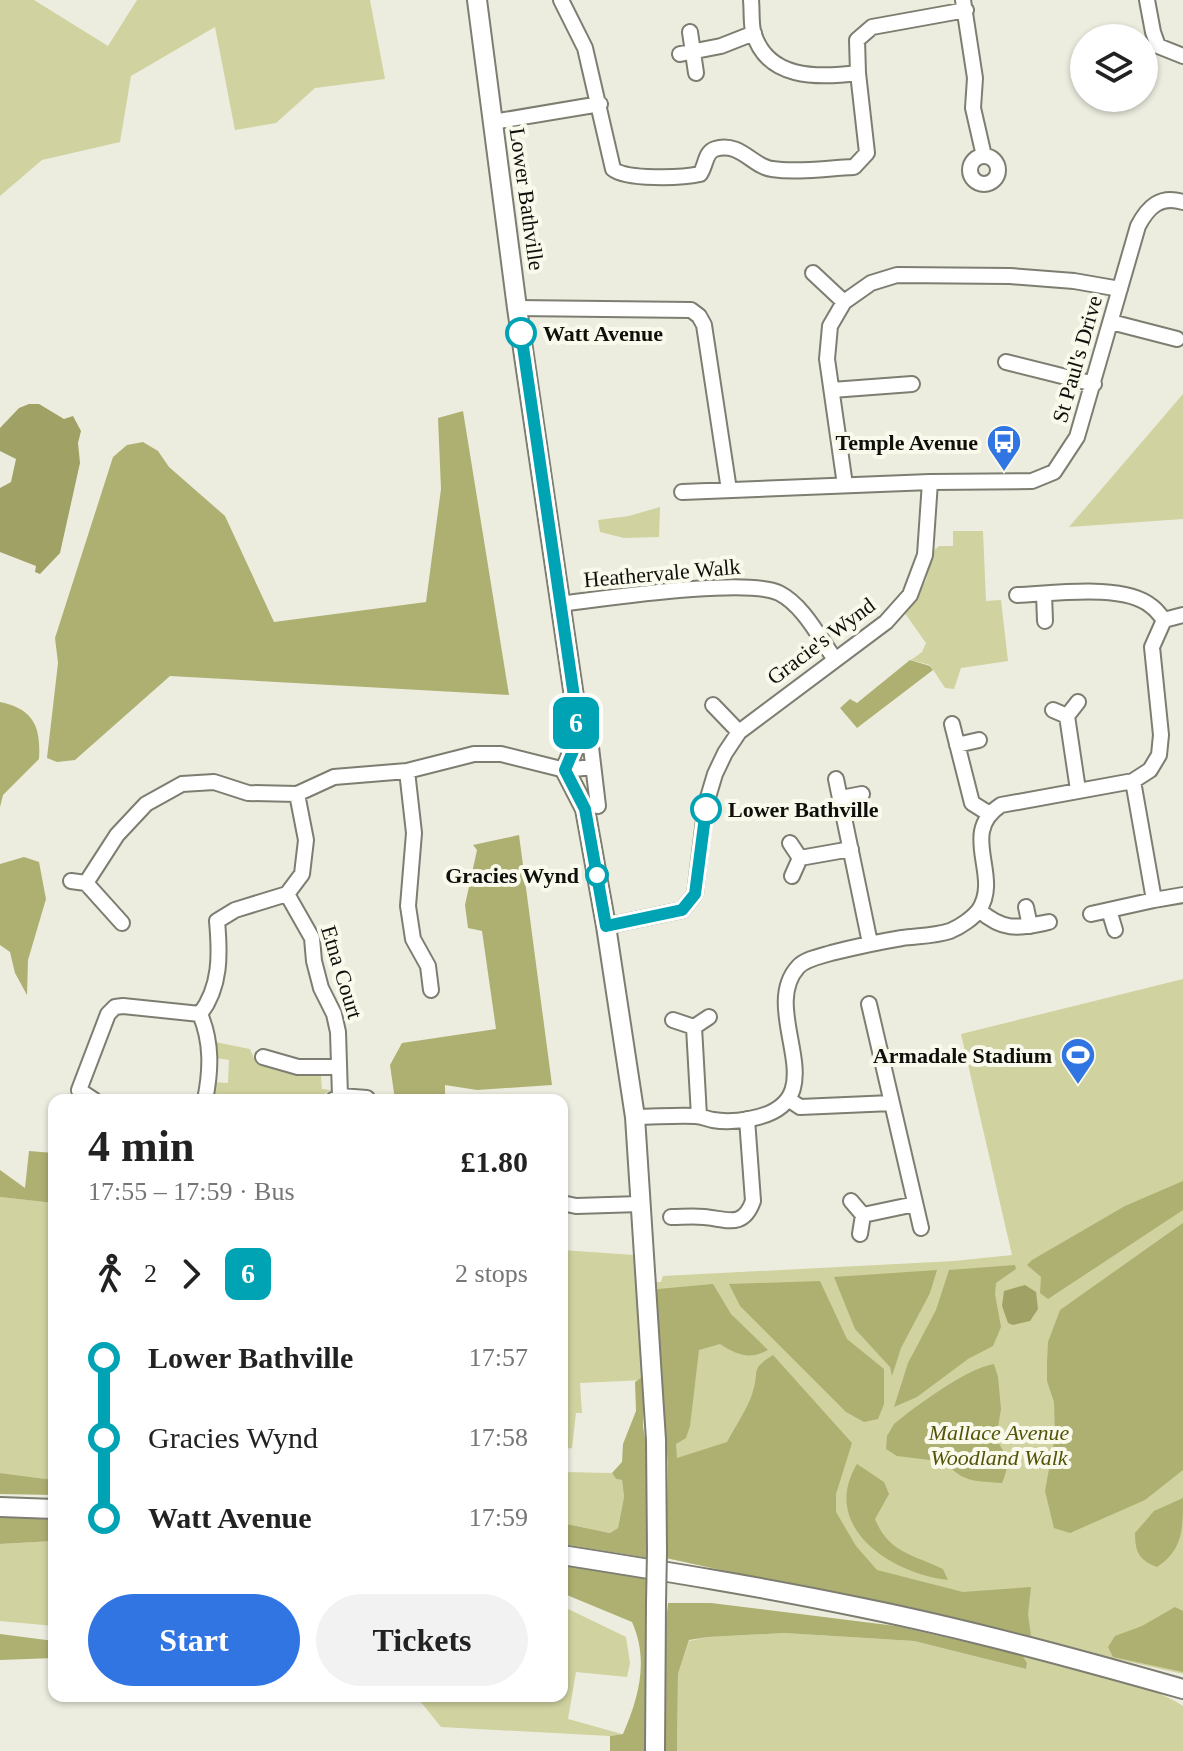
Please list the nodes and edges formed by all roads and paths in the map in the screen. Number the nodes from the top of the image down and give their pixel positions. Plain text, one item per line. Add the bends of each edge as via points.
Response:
1 (477, 0) edge
2 (561, 0) edge
3 (751, 0) edge
4 (1147, 0) edge
5 (964, 5) edge
6 (690, 32) dead end
7 (754, 33) junction
8 (686, 53) junction
9 (1183, 56) edge
10 (696, 73) dead end
11 (858, 73) junction
12 (600, 104) junction
13 (493, 122) junction
14 (984, 156) dead end
15 (1183, 202) edge
16 (813, 273) dead end
17 (1120, 289) junction
18 (844, 302) junction
19 (517, 308) junction
20 (1111, 322) junction
21 (1177, 339) dead end
22 (1006, 362) dead end
23 (912, 384) dead end
24 (1094, 384) junction
25 (832, 390) junction
26 (930, 482) junction
27 (845, 485) junction
28 (729, 490) junction
29 (682, 492) dead end
30 (1044, 594) junction
31 (1017, 595) dead end
32 (559, 604) junction
33 (1183, 615) edge
34 (1164, 620) junction
35 (1045, 621) dead end
36 (834, 658) junction
37 (1078, 702) dead end
38 (713, 705) dead end
39 (588, 722) dead end
40 (952, 724) dead end
41 (739, 732) junction
42 (979, 740) dead end
43 (957, 745) junction
44 (592, 767) junction
45 (565, 770) junction
46 (407, 771) junction
47 (836, 779) dead end
48 (1133, 781) junction
49 (1078, 790) junction
50 (297, 794) junction
51 (862, 794) dead end
52 (841, 798) junction
53 (598, 806) dead end
54 (988, 813) junction
55 (790, 843) dead end
56 (851, 849) junction
57 (800, 858) junction
58 (792, 876) dead end
59 (287, 894) junction
60 (1183, 895) edge
61 (1154, 900) junction
62 (1026, 907) dead end
63 (979, 910) junction
64 (1109, 910) junction
65 (1091, 914) dead end
66 (1049, 922) dead end
67 (122, 923) dead end
68 (606, 926) junction
69 (1030, 926) junction
70 (1115, 930) dead end
71 (870, 943) junction
72 (431, 990) dead end
73 (869, 1004) dead end
74 (200, 1014) junction
75 (709, 1017) dead end
76 (673, 1020) dead end
77 (694, 1027) junction
78 (263, 1057) dead end
79 (339, 1067) junction
80 (78, 1094) edge
81 (206, 1094) edge
82 (337, 1094) edge
83 (788, 1099) junction
84 (892, 1103) junction
85 (699, 1116) junction
86 (635, 1117) junction
87 (747, 1119) junction
88 (851, 1201) dead end
89 (568, 1204) edge
90 (640, 1204) junction
91 (915, 1204) junction
92 (863, 1215) junction
93 (671, 1217) dead end
94 (921, 1228) dead end
95 (860, 1234) dead end
96 (0, 1507) edge
97 (48, 1509) edge
98 (568, 1556) edge
99 (1161, 1683) junction
100 (1183, 1689) edge
101 (1183, 1696) edge
102 (655, 1751) edge

1 - 13 main road, Lower Bathville
2 - 12 street via 585,48
3 - 7 street
4 - 9 street via 1158,46
5 - 11 street via 872,27 857,40
5 - 14 street via 975,78 973,108
6 - 8 street
7 - 8 street
7 - 11 street via 768,58 790,72 825,77
8 - 10 street
11 - 12 street via 867,153 854,167 769,169 745,152 720,148 711,150 704,170 695,176 621,175 612,166
12 - 13 street
13 - 19 main road, Lower Bathville
15 - 17 street, St Paul's Drive via 1164,200 1148,208
16 - 18 street
17 - 18 street via 1010,276 897,275 871,283
17 - 20 street, St Paul's Drive
18 - 25 street via 830,326 827,359
19 - 28 street via 691,310 699,316
19 - 32 main road, Lower Bathville
20 - 21 street
20 - 24 street, St Paul's Drive
22 - 24 street
23 - 25 street
24 - 26 street, St Paul's Drive via 1077,437 1054,472 1032,481
25 - 27 street
26 - 27 street, St Paul's Drive
26 - 36 street, Gracie's Wynd via 925,555 910,595 886,622
27 - 28 street, St Paul's Drive
28 - 29 street, St Paul's Drive
30 - 31 street
30 - 34 street via 1128,595 1150,604
30 - 35 street
32 - 36 street, Heathervale Walk via 753,587 779,593 799,610
32 - 45 main road, Lower Bathville via 577,717
33 - 34 street
34 - 48 street via 1152,647 1159,755 1150,770
36 - 41 street, Gracie's Wynd
37 - 49 street via 1060,713
38 - 41 street
39 - 44 street
40 - 43 street
41 - 68 street, Gracie's Wynd via 715,774 706,804 695,894 682,910
42 - 43 street
43 - 54 street via 972,803
44 - 45 street
44 - 53 street
45 - 46 street via 501,754 474,754
45 - 68 main road via 585,809
46 - 50 street via 334,777
46 - 72 street via 414,833 408,906
47 - 52 street
48 - 49 street
48 - 61 street
49 - 54 street via 1001,805
50 - 59 street via 306,840 302,874
50 - 67 street via 248,793 214,782 182,784 146,804 79,882
51 - 52 street
52 - 56 street
54 - 63 street via 980,836 987,890
55 - 57 street
56 - 57 street
56 - 71 street
57 - 58 street
59 - 74 street via 217,921 216,982
59 - 79 street, Etna Court via 312,938 321,988 338,1032
60 - 61 street
61 - 64 street
62 - 69 street
63 - 69 street via 1010,928
63 - 71 street via 950,931
64 - 65 street
64 - 70 street
66 - 69 street
68 - 86 main road
71 - 83 street via 798,966 785,1003 795,1076
73 - 84 street
74 - 80 street via 115,1007 72,1092
74 - 81 street via 209,1035
75 - 77 street
76 - 77 street
77 - 85 street
78 - 79 street via 298,1067
79 - 82 street, Etna Court
83 - 84 street via 800,1107
83 - 87 street via 773,1113
84 - 91 street
85 - 86 street
85 - 87 street
86 - 90 main road
87 - 93 street via 753,1201 749,1211 731,1221
88 - 92 street
89 - 90 street
90 - 102 main road, bridge via 656,1440
91 - 92 street
91 - 94 street
92 - 95 street
96 - 97 main road
98 - 99 main road via 866,1608
99 - 100 main road
99 - 101 main road

